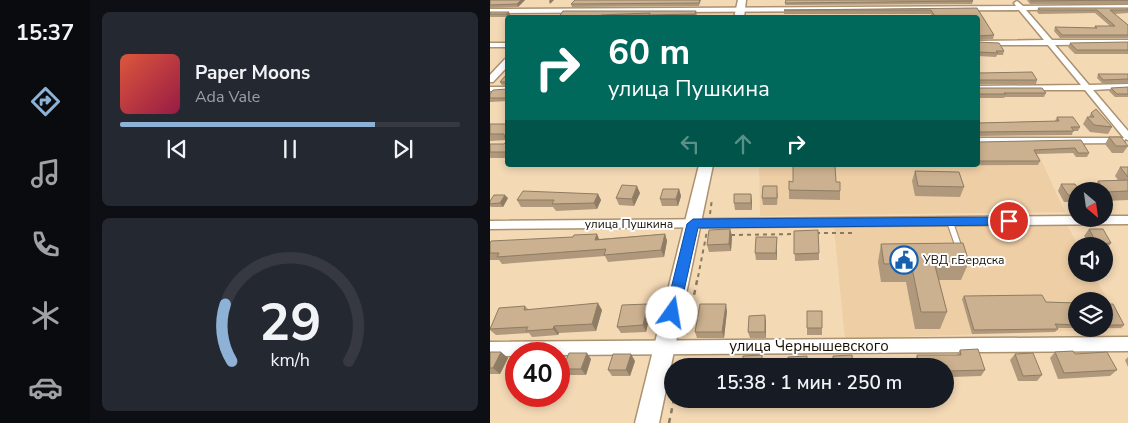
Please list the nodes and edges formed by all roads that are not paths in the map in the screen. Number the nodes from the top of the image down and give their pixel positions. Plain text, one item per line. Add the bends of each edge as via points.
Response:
1 (1014, 0) edge
2 (1020, 7) junction
3 (1128, 7) edge
4 (557, 8) junction
5 (741, 9) edge
6 (490, 11) edge
7 (551, 15) edge
8 (1128, 42) edge
9 (980, 43) edge
10 (1050, 43) junction
11 (490, 45) edge
12 (505, 45) edge
13 (505, 64) edge
14 (490, 80) edge
15 (1128, 86) edge
16 (1086, 87) junction
17 (980, 88) edge
18 (490, 89) edge
19 (505, 89) edge
20 (1128, 138) edge
21 (980, 141) edge
22 (706, 167) edge
23 (1128, 220) edge
24 (950, 222) junction
25 (701, 224) junction
26 (490, 225) edge
27 (961, 254) edge
28 (1128, 344) edge
29 (664, 349) junction
30 (490, 350) edge
31 (647, 423) edge

1 - 2 street
2 - 3 street
2 - 5 street
2 - 10 street
4 - 5 street
4 - 6 street
4 - 7 street
8 - 10 street
9 - 10 street
10 - 16 street
11 - 12 street
13 - 14 street
15 - 16 street
16 - 17 street
16 - 20 street
18 - 19 street
20 - 21 street
22 - 25 street
23 - 24 street, улица Пушкина
24 - 25 street, улица Пушкина
24 - 27 lane
25 - 26 street, улица Пушкина
25 - 29 street
28 - 29 street, улица Чернышевского
29 - 30 street, улица Чернышевского
29 - 31 street

